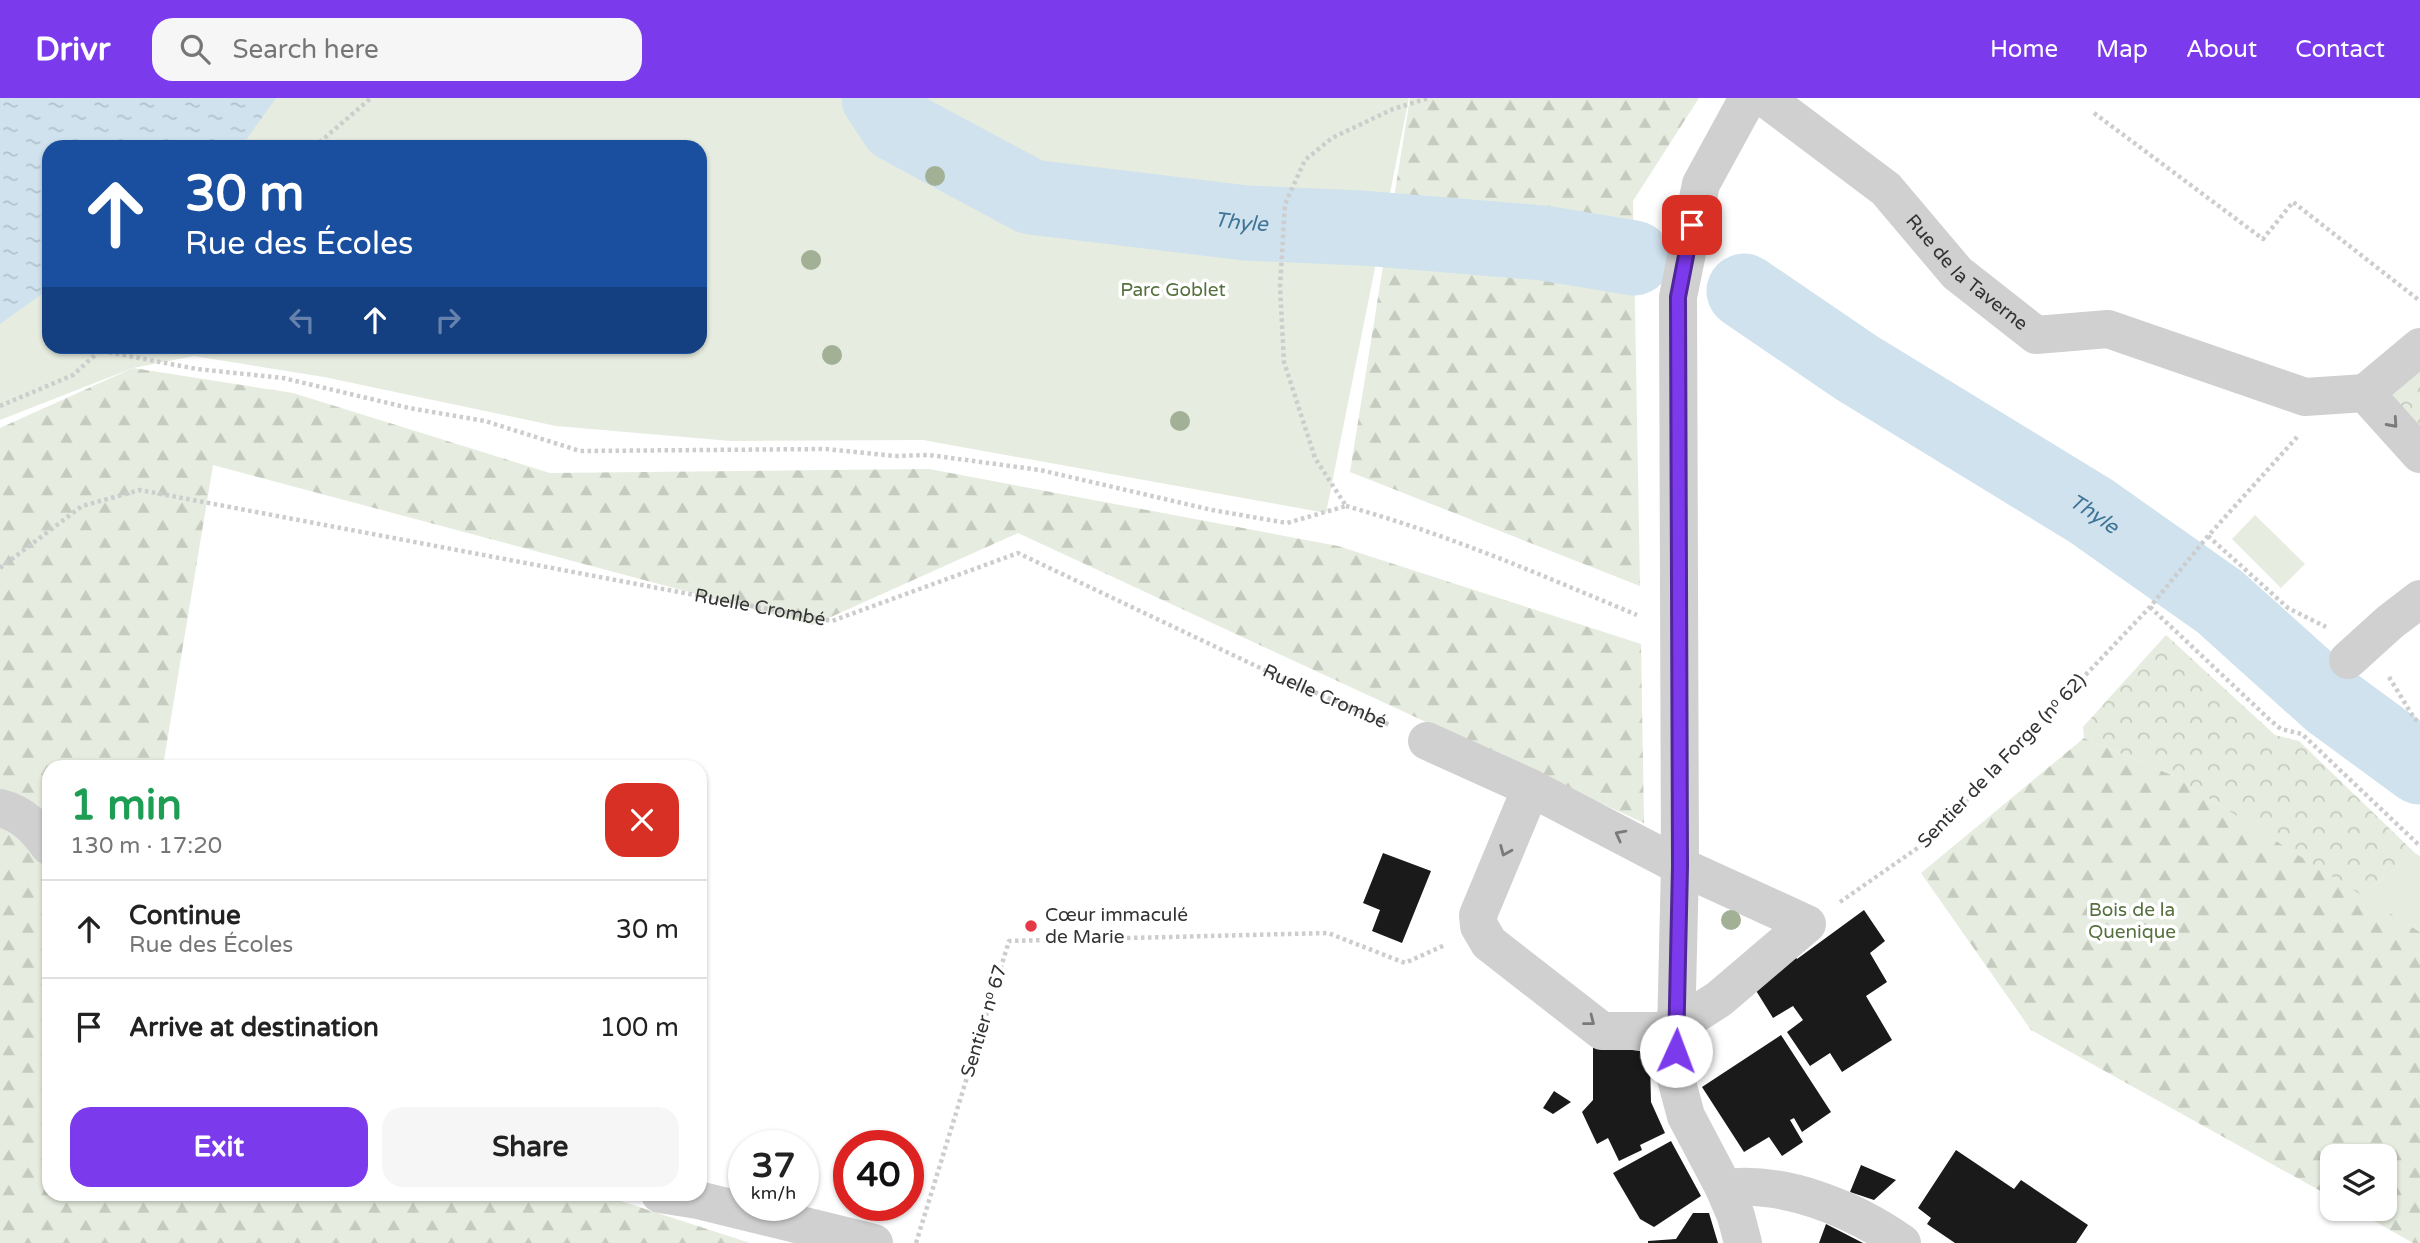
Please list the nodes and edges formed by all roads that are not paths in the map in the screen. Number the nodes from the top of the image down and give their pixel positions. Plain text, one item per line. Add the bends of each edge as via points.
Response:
1 (1748, 98) edge
2 (1765, 98) edge
3 (2420, 347) edge
4 (2365, 393) junction
5 (2420, 454) edge
6 (2420, 602) edge
7 (2420, 622) edge
8 (2356, 653) road end
9 (1427, 741) road end
10 (1531, 788) junction
11 (0, 807) edge
12 (42, 837) edge
13 (1680, 866) junction
14 (1677, 1026) junction
15 (1724, 1188) junction
16 (702, 1201) edge
17 (860, 1241) edge
18 (1742, 1243) edge
19 (1902, 1243) edge

1 - 13 street via 1701,184 1678,297
2 - 4 street, Rue de la Taverne via 1886,189 1958,273 2036,335 2109,329 2305,397
3 - 4 street
4 -> 5 street
6 - 7 street
6 - 8 street
9 - 10 street
13 -> 10 street
10 -> 14 street via 1478,915 1489,943 1602,1031 1658,1031
11 - 12 street via 32,823
13 - 14 street
13 - 14 street via 1807,925 1719,999
14 - 15 street via 1678,1092
15 - 18 street
15 - 19 street via 1746,1185 1797,1193
16 - 17 street

